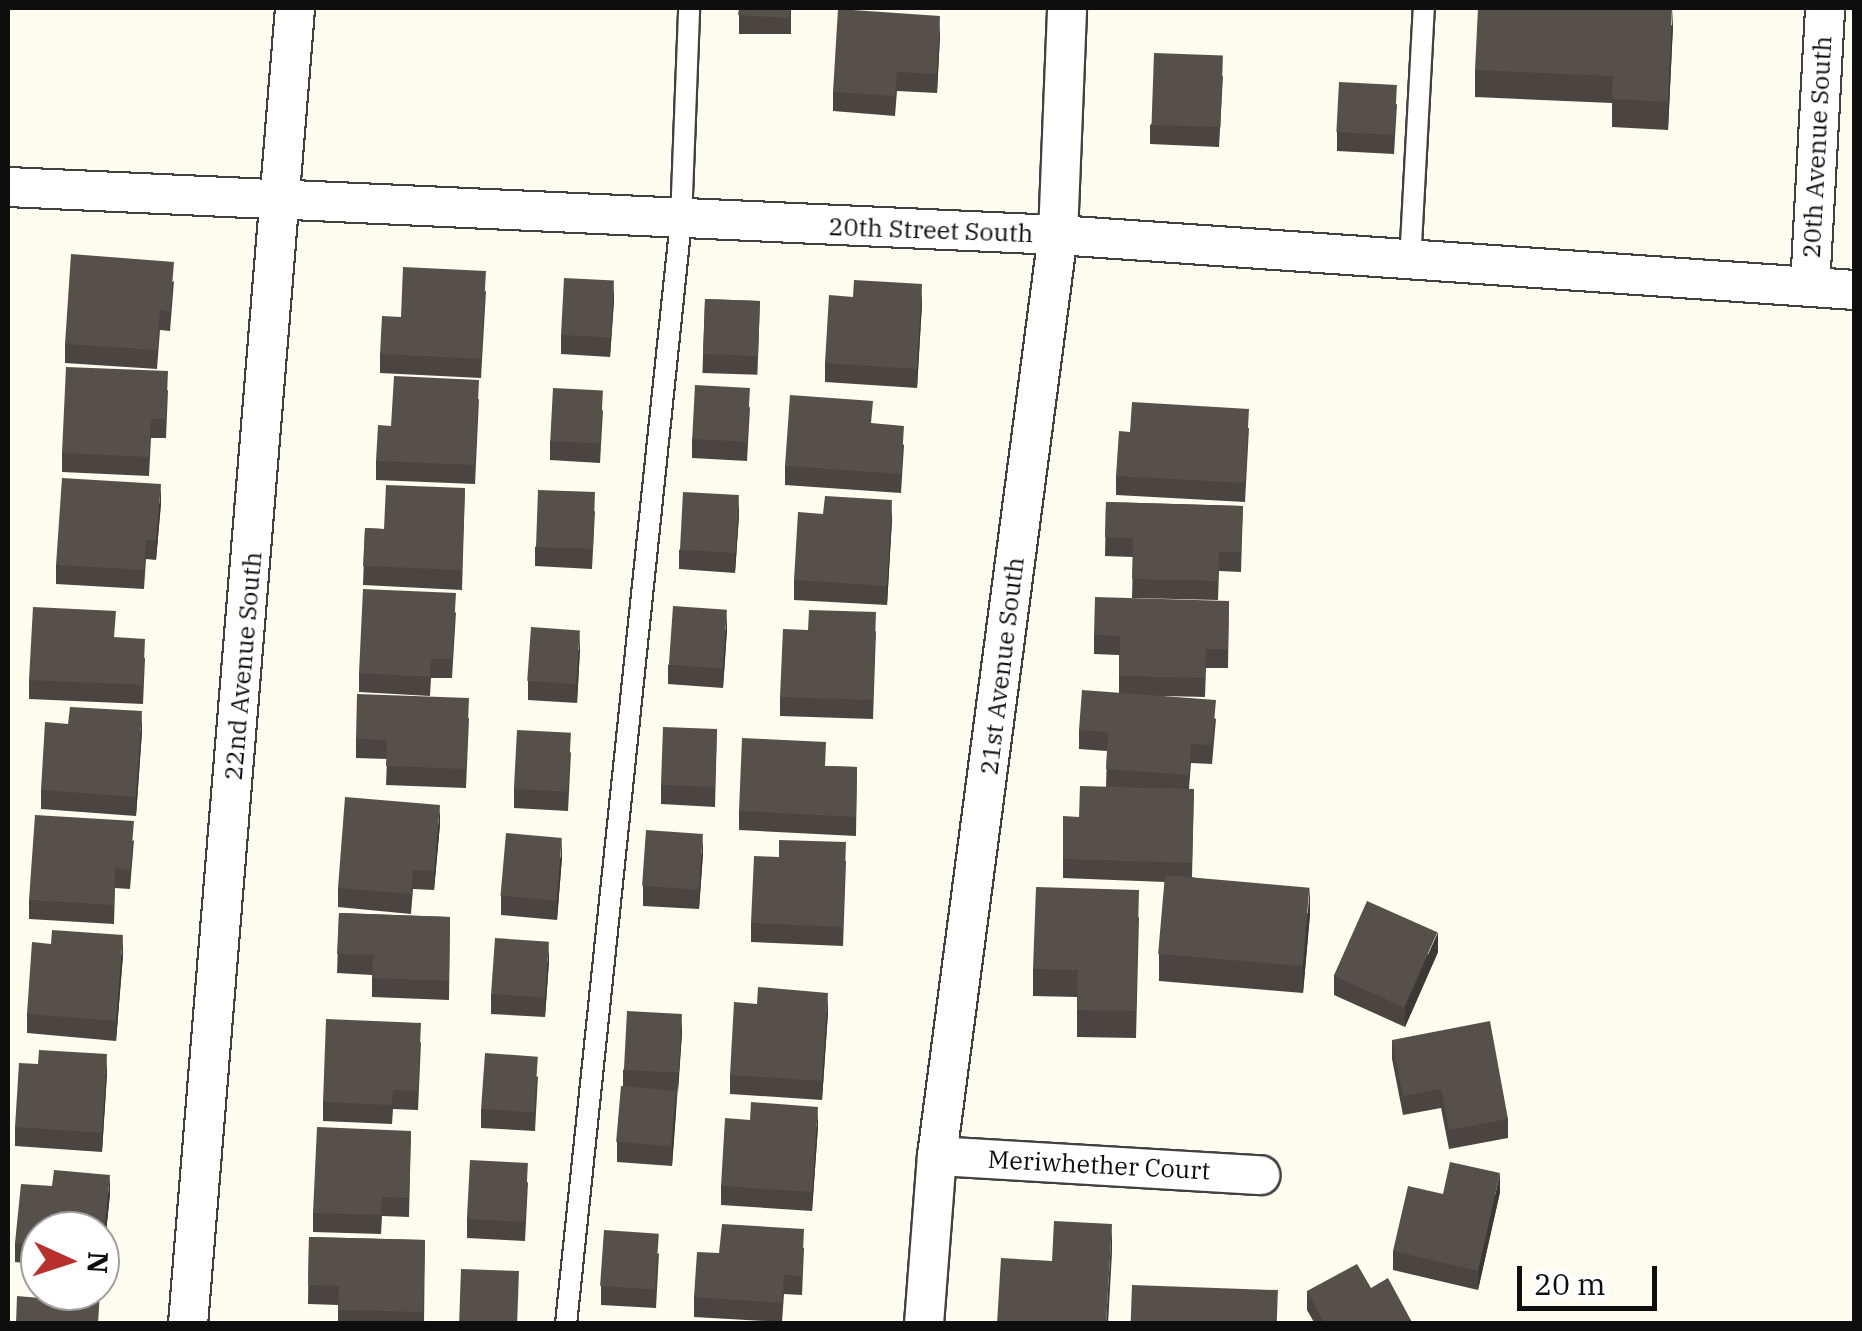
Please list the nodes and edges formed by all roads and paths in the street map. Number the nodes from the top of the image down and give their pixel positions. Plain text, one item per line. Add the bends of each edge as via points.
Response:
1 (295, 8) edge
2 (688, 8) edge
3 (1067, 8) edge
4 (1424, 8) edge
5 (1824, 8) edge
6 (8, 187) edge
7 (282, 200) junction
8 (681, 221) junction
9 (1058, 235) junction
10 (1410, 263) junction
11 (1810, 288) junction
12 (1854, 290) edge
13 (937, 1156) junction
14 (1260, 1175) dead end
15 (188, 1324) edge
16 (566, 1324) edge
17 (924, 1324) edge

1 - 7 street, 22nd Avenue South
2 - 8 lane
3 - 9 street, 21st Avenue South
4 - 10 lane
5 - 11 street, 20th Avenue South
6 - 7 street, 20th Street South
7 - 8 street, 20th Street South
7 - 15 street, 22nd Avenue South
8 - 9 street, 20th Street South
8 - 16 lane
9 - 10 street, 20th Street South
9 - 13 street, 21st Avenue South
10 - 11 street, 20th Street South
11 - 12 street, 20th Street South
13 - 14 street, Meriwhether Court
13 - 17 street, 21st Avenue South

